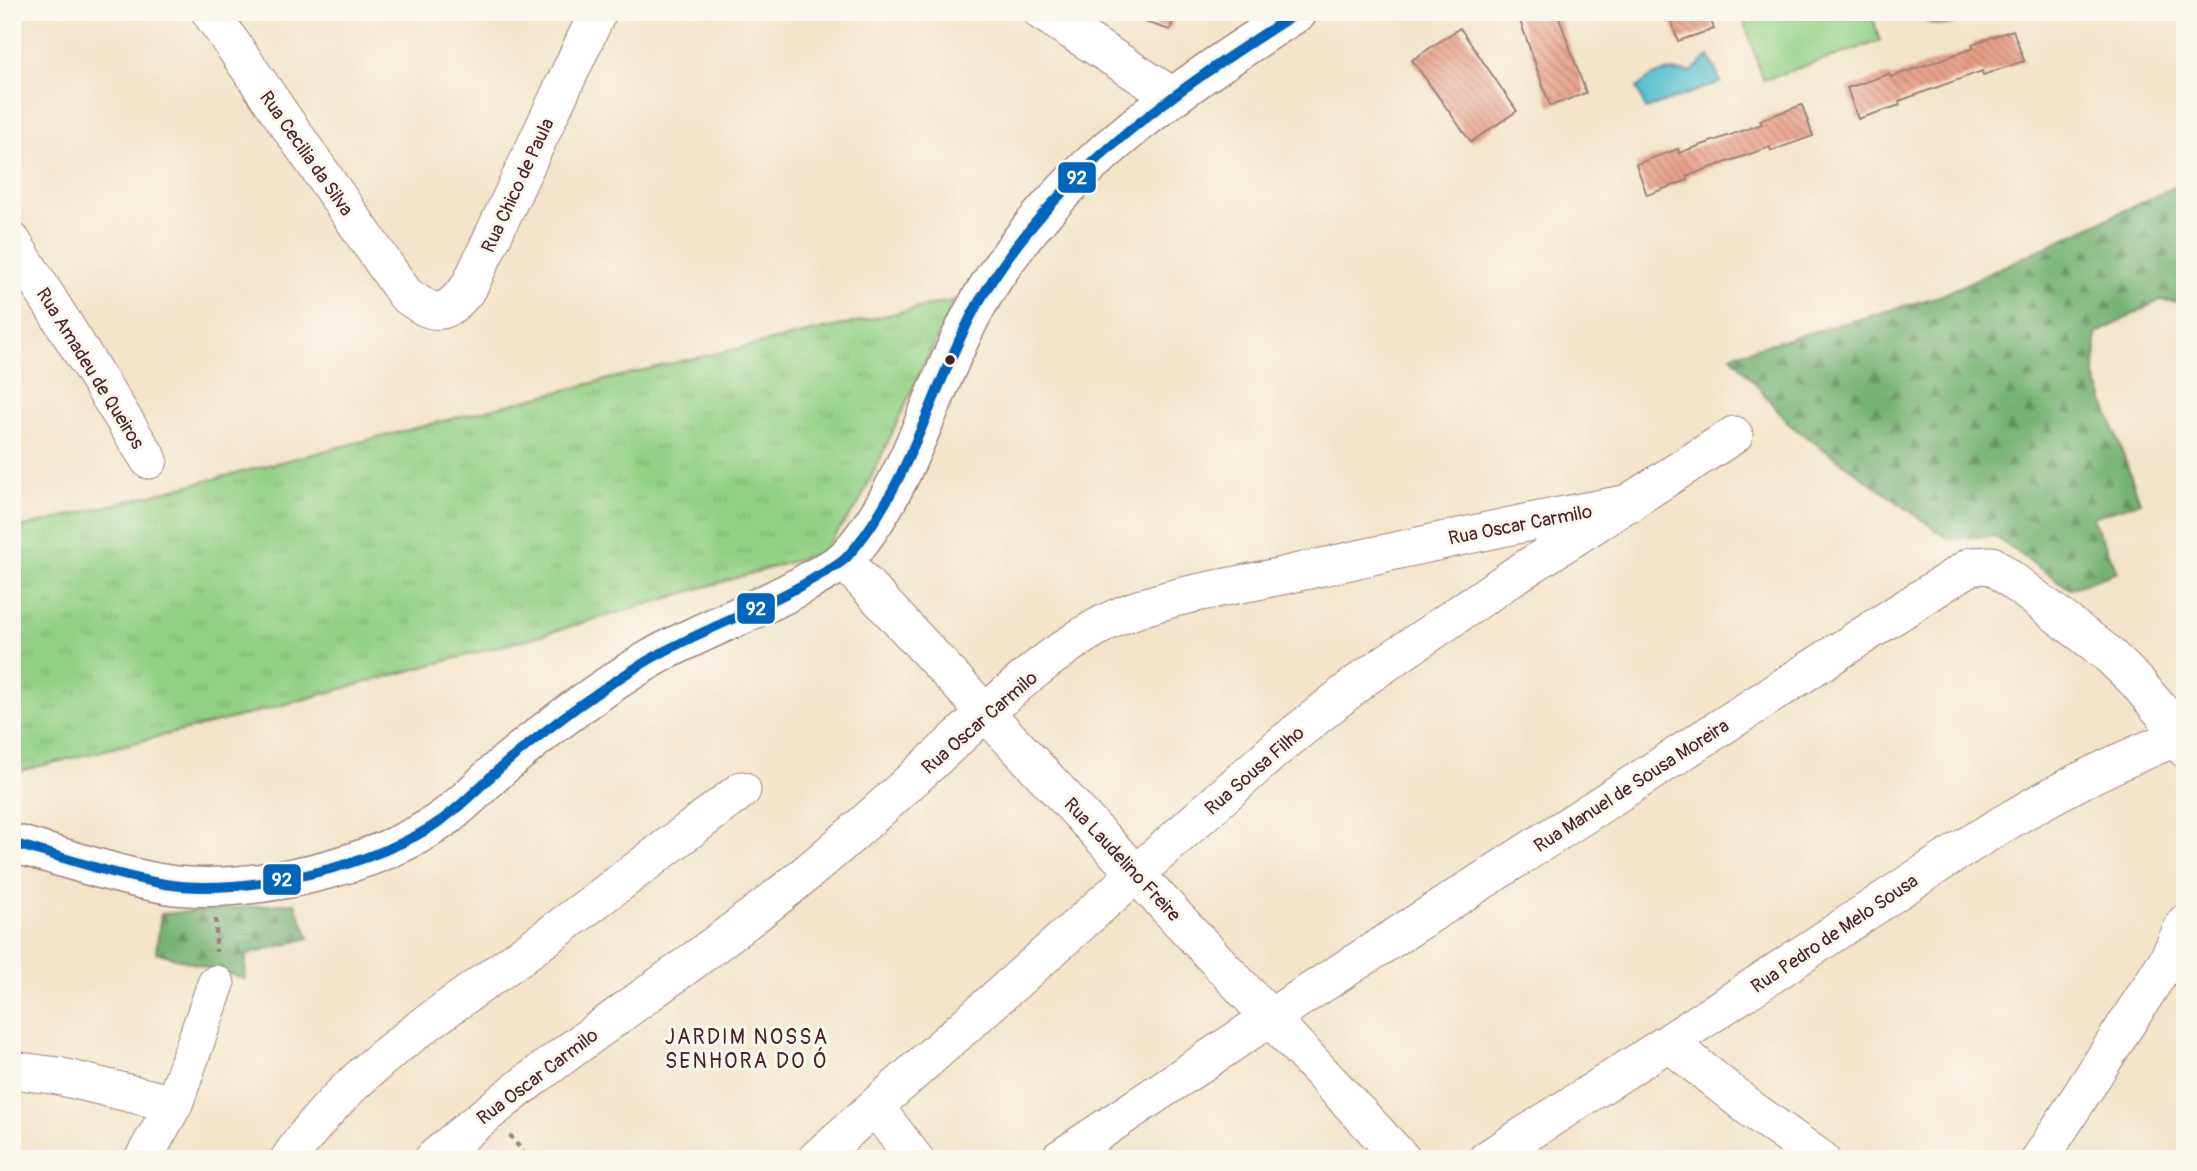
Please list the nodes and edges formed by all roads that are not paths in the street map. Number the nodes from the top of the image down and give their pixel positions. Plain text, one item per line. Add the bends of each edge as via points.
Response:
1 (210, 12) edge
2 (598, 12) edge
3 (1042, 12) edge
4 (1298, 12) edge
5 (1171, 95) junction
6 (12, 241) edge
7 (405, 294) joint
8 (1734, 435) dead end
9 (149, 460) dead end
10 (1630, 503) junction
11 (844, 561) junction
12 (986, 712) junction
13 (2184, 740) edge
14 (742, 790) dead end
15 (12, 843) edge
16 (1137, 874) junction
17 (2185, 923) edge
18 (216, 984) road end
19 (1271, 1017) junction
20 (1669, 1044) junction
21 (12, 1070) edge
22 (174, 1104) junction
23 (876, 1108) junction
24 (144, 1159) edge
25 (289, 1159) edge
26 (433, 1159) edge
27 (816, 1159) edge
28 (915, 1159) edge
29 (1059, 1159) edge
30 (1402, 1159) edge
31 (1487, 1159) edge
32 (1821, 1159) edge
33 (2040, 1159) edge

1 - 7 street, Rua Cecilia da Silva
2 - 7 street, Rua Chico de Paula via 469,287 446,310 435,312
3 - 5 street
4 - 5 main road
5 - 11 main road via 1111,143 1016,250 977,306 875,518
6 - 9 street, Rua Amadeu de Queiros
8 - 10 street, Rua Sousa Filho
10 - 12 street, Rua Oscar Carmilo via 1476,531 1144,608 1105,623 1065,648
10 - 16 street, Rua Sousa Filho via 1363,679 1276,749
11 - 12 street, Rua Laudelino Freire
11 - 15 main road via 783,596 649,659 511,758 443,819 394,848 308,874 215,888 125,876
12 - 16 street, Rua Laudelino Freire
12 - 26 street, Rua Oscar Carmilo via 792,885 490,1109
13 - 19 street, Rua Manuel de Sousa Moreira via 2107,653 1992,565 1971,566
13 - 20 street, Rua Pedro de Melo Sousa via 2123,759 2043,801 1928,870
14 - 25 street via 402,1041 340,1094
16 - 19 street, Rua Laudelino Freire
16 - 23 street, Rua Sousa Filho
17 - 33 street via 2168,959
18 - 22 street
19 - 29 street, Rua Manuel de Sousa Moreira
19 - 30 street, Rua Laudelino Freire
20 - 31 street, Rua Pedro de Melo Sousa
20 - 32 street
21 - 22 street via 58,1076
22 - 24 street
23 - 27 street, Rua Sousa Filho
23 - 28 street

